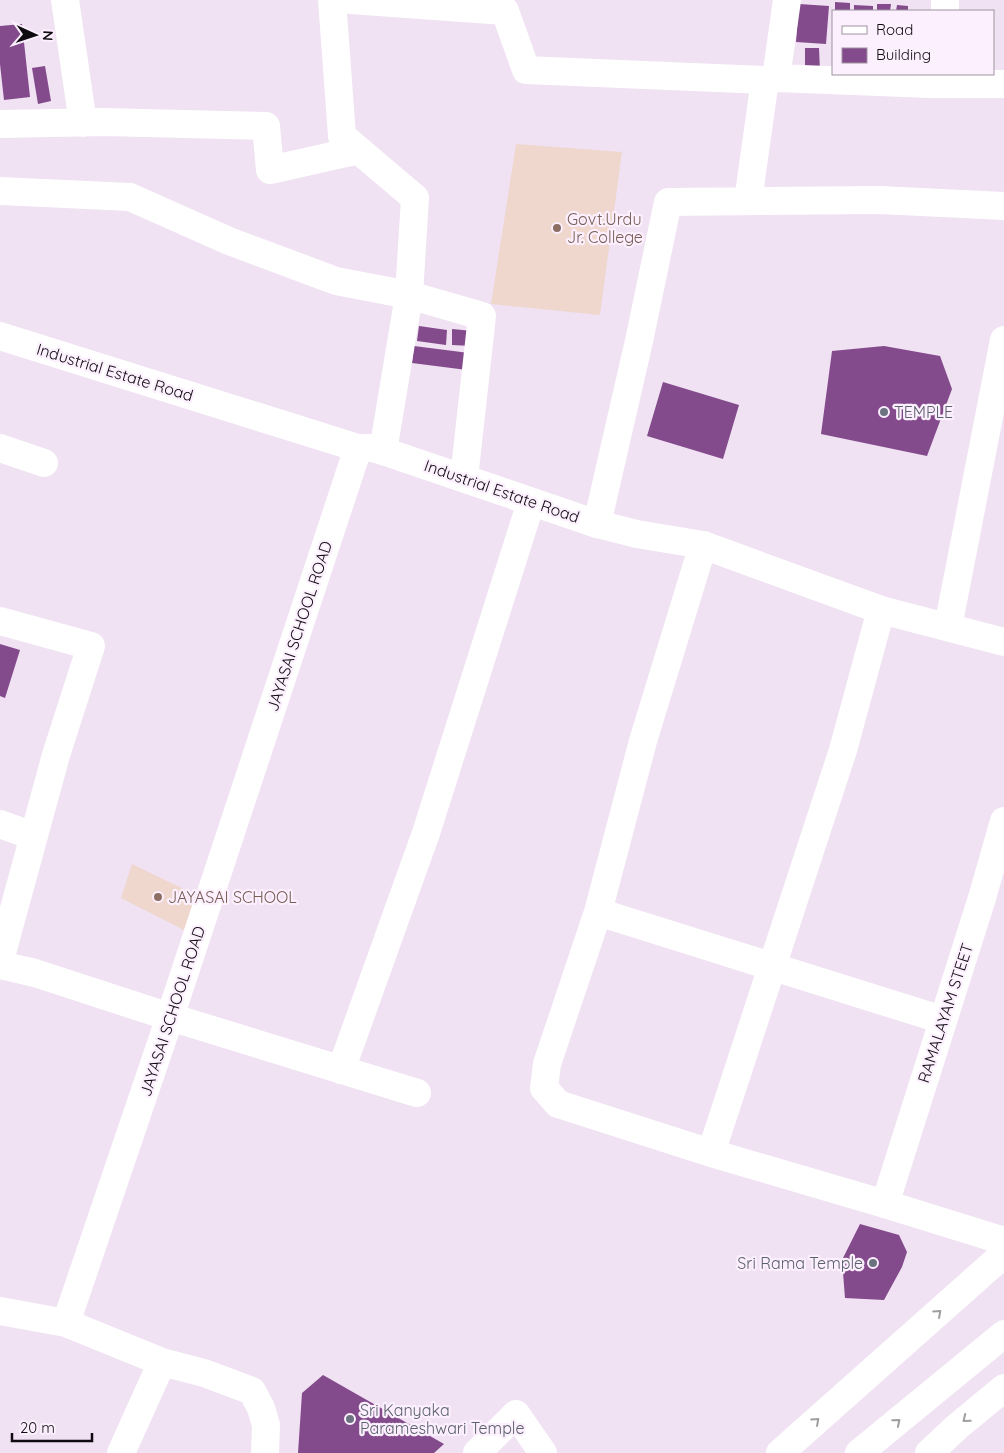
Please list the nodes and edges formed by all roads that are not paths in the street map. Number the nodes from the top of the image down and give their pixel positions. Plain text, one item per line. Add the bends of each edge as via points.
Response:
1 (65, 0) edge
2 (332, 0) edge
3 (351, 0) edge
4 (787, 0) edge
5 (771, 79) junction
6 (942, 79) edge
7 (1004, 84) edge
8 (83, 123) junction
9 (0, 124) edge
10 (359, 150) junction
11 (0, 191) edge
12 (748, 201) junction
13 (1004, 206) edge
14 (409, 296) junction
15 (0, 336) edge
16 (1004, 340) edge
17 (0, 448) edge
18 (371, 449) junction
19 (44, 463) dead end
20 (464, 478) junction
21 (531, 502) junction
22 (597, 524) junction
23 (703, 546) junction
24 (881, 610) junction
25 (0, 621) edge
26 (948, 627) junction
27 (1004, 642) edge
28 (1004, 822) edge
29 (0, 824) edge
30 (33, 836) junction
31 (1000, 851) edge
32 (598, 912) junction
33 (0, 960) edge
34 (0, 965) edge
35 (773, 967) junction
36 (170, 1016) junction
37 (943, 1020) junction
38 (341, 1070) junction
39 (417, 1093) dead end
40 (711, 1153) junction
41 (885, 1204) junction
42 (1004, 1241) edge
43 (1004, 1254) edge
44 (0, 1311) edge
45 (66, 1324) junction
46 (1004, 1334) edge
47 (162, 1362) junction
48 (1004, 1388) edge
49 (131, 1449) edge
50 (265, 1453) edge
51 (476, 1453) edge
52 (543, 1453) edge
53 (780, 1453) edge
54 (859, 1453) edge
55 (929, 1453) edge

1 - 8 main road
2 - 10 main road via 342,136
3 - 5 main road via 505,11 526,70
4 - 5 main road
5 - 6 main road
5 - 12 main road
6 - 7 main road
8 - 9 main road
8 - 10 main road via 266,126 270,170
10 - 14 main road, JAYASAI SCHOOL ROAD via 416,198
11 - 14 main road via 130,197 229,241 336,281
12 - 13 main road via 880,200
12 - 22 main road via 668,202
14 - 18 main road, JAYASAI SCHOOL ROAD
14 - 20 main road via 482,316
15 - 18 main road, Industrial Estate Road
16 - 26 main road
17 - 19 main road
18 - 20 main road, Industrial Estate Road
18 - 36 main road, JAYASAI SCHOOL ROAD
20 - 21 main road, Industrial Estate Road
21 - 22 main road, Industrial Estate Road
21 - 38 main road via 426,833
22 - 23 main road, Industrial Estate Road
23 - 24 main road, Industrial Estate Road
23 - 32 main road via 643,741
24 - 26 main road, Industrial Estate Road
24 - 35 main road via 843,750
25 - 30 main road via 91,646
26 - 27 main road, Industrial Estate Road
28 - 31 main road, RAMALAYAM STEET
29 - 30 main road
30 - 33 main road
31 - 37 main road, RAMALAYAM STEET
32 - 35 main road
32 - 40 main road via 547,1064 544,1088 558,1104
34 - 36 main road
35 - 37 main road
35 - 40 main road
36 - 38 main road
36 - 45 main road, JAYASAI SCHOOL ROAD
37 - 41 main road, RAMALAYAM STEET
38 - 39 main road
40 - 41 main road
41 - 42 main road
53 -> 43 main road
44 - 45 main road
45 - 47 main road
54 -> 46 main road
47 - 49 main road
47 - 50 main road via 252,1391 266,1425
48 -> 55 main road
51 - 52 main road via 516,1414

